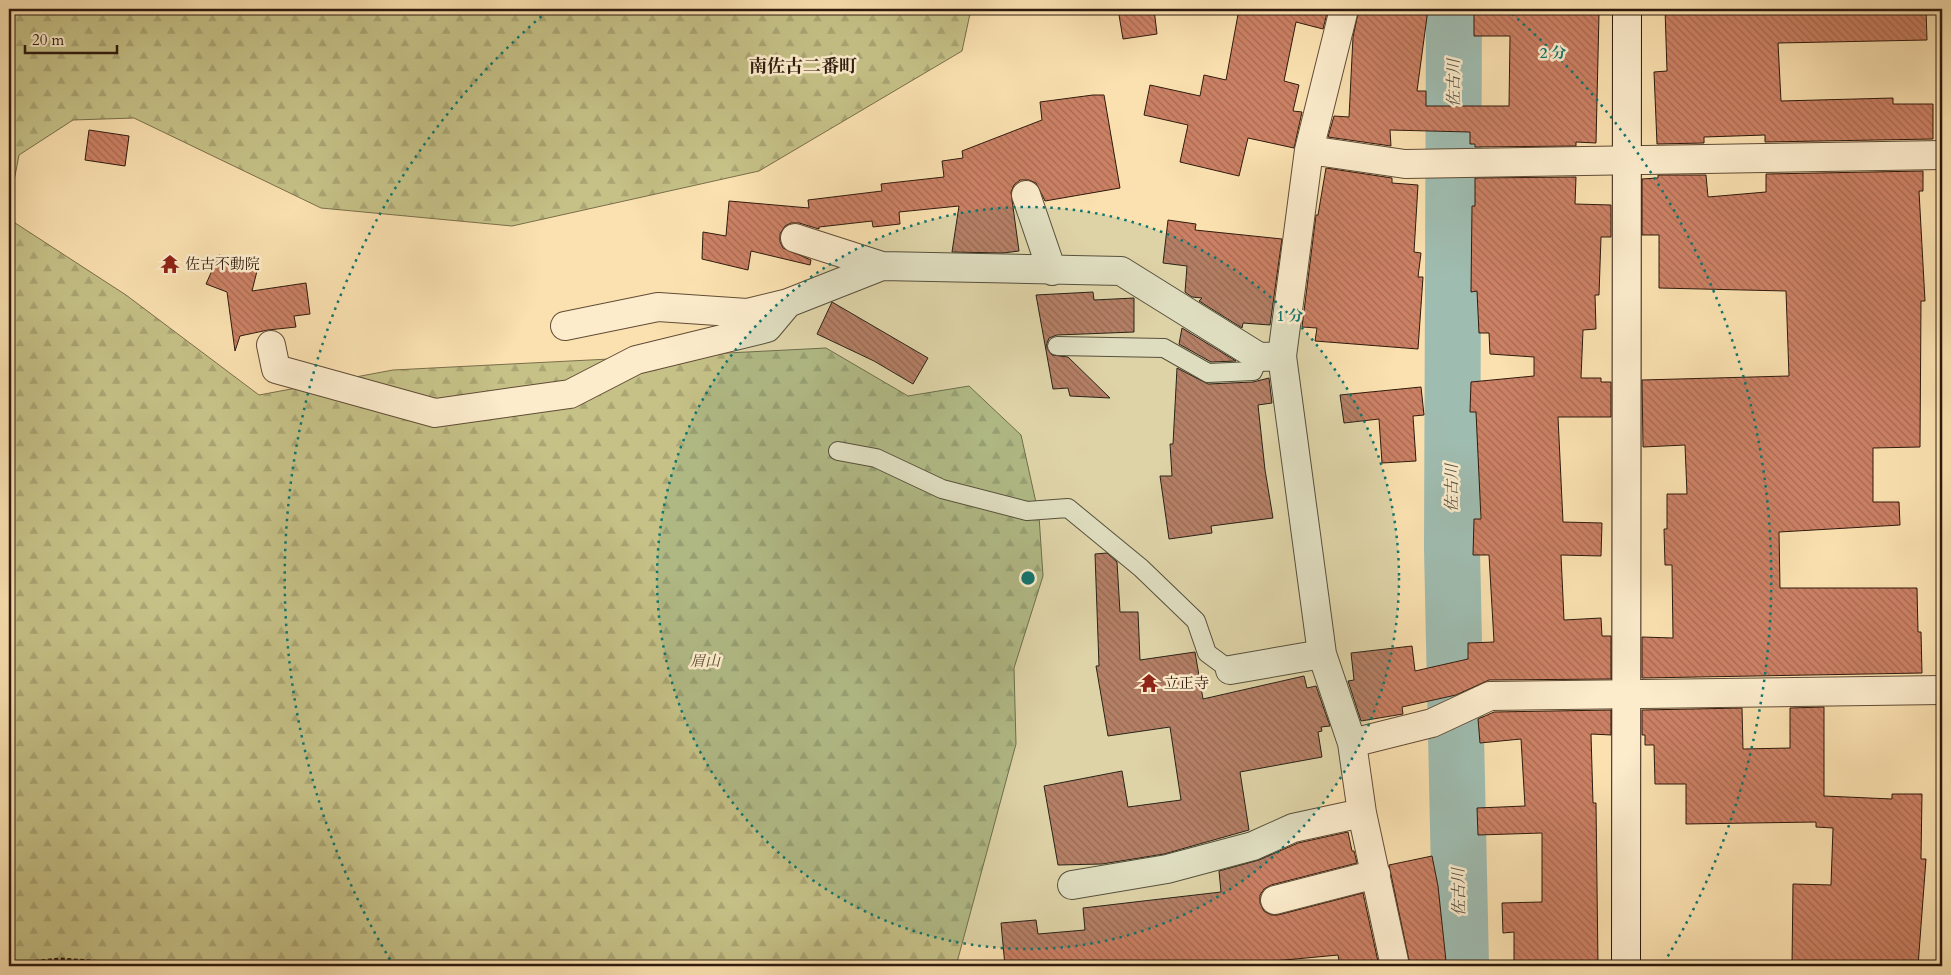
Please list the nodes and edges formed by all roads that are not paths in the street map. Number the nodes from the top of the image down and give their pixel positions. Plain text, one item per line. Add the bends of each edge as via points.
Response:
1 (1344, 9) edge
2 (1627, 9) edge
3 (1309, 150) junction
4 (1942, 155) edge
5 (1627, 159) junction
6 (1026, 195) dead end
7 (795, 238) dead end
8 (882, 266) junction
9 (1052, 271) junction
10 (788, 303) junction
11 (565, 326) dead end
12 (272, 345) dead end
13 (1057, 346) dead end
14 (1271, 357) junction
15 (838, 451) dead end
16 (1322, 654) junction
17 (1230, 670) joint
18 (1942, 690) edge
19 (1626, 695) junction
20 (1352, 743) junction
21 (1362, 813) junction
22 (1376, 874) junction
23 (1072, 885) dead end
24 (1275, 900) dead end
25 (1395, 966) edge
26 (1626, 966) edge

1 - 3 street
2 - 5 street
3 - 5 street via 1405,164
3 - 14 street
4 - 5 street
5 - 19 street
6 - 9 street
7 - 8 street
8 - 9 street
8 - 10 street
9 - 14 street via 1121,272
10 - 11 street via 746,314 658,307
10 - 12 street via 767,328 636,360 570,394 435,413 276,369
13 - 14 lane via 1164,348 1208,373 1253,371
14 - 16 street
15 - 17 lane via 876,458 942,489 1027,511 1068,508 1141,568 1196,622 1207,653
16 - 17 street
16 - 20 street
18 - 19 street
19 - 20 street via 1490,696 1432,723
19 - 26 street
20 - 21 street
21 - 22 street
21 - 23 street via 1293,828 1253,846 1167,869
22 - 24 street
22 - 25 street

